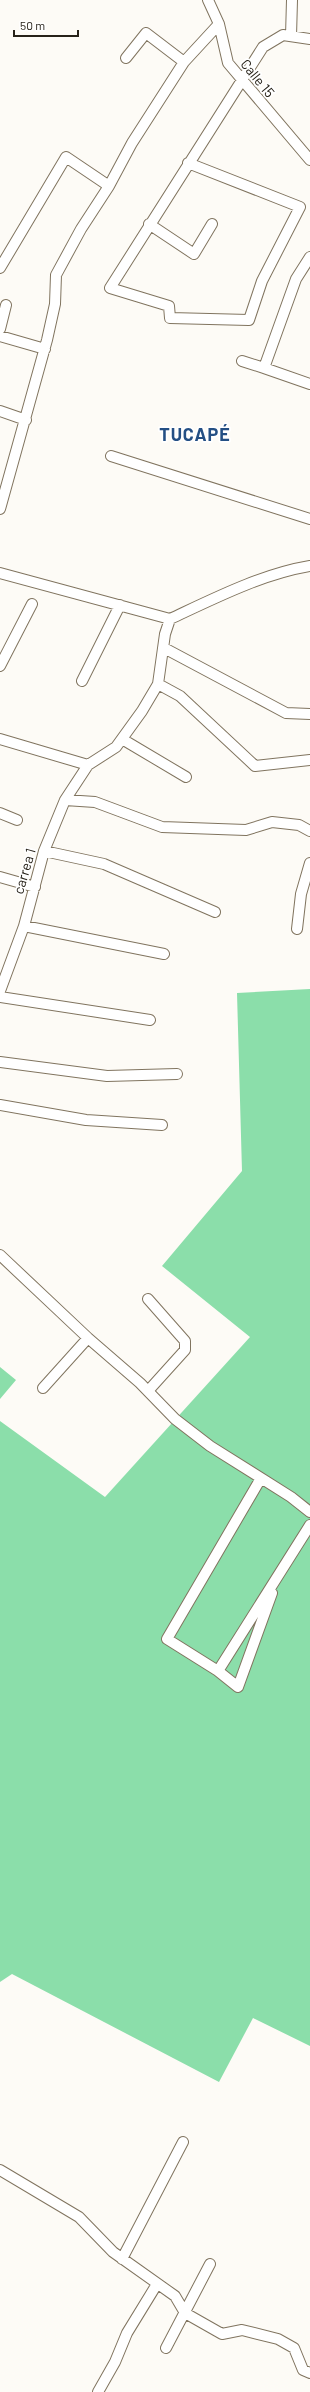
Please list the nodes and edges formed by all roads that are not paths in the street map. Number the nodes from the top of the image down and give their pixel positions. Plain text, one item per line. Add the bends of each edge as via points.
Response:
1 (208, 0) edge
2 (292, 0) edge
3 (219, 24) junction
4 (291, 36) junction
5 (310, 39) edge
6 (126, 58) dead end
7 (184, 62) junction
8 (240, 80) junction
9 (310, 160) edge
10 (188, 163) junction
11 (109, 186) junction
12 (149, 224) junction
13 (212, 224) dead end
14 (310, 257) edge
15 (0, 268) edge
16 (6, 305) dead end
17 (0, 329) edge
18 (0, 336) edge
19 (45, 348) junction
20 (242, 361) dead end
21 (264, 368) junction
22 (310, 384) edge
23 (0, 412) edge
24 (26, 420) junction
25 (111, 456) dead end
26 (3, 491) edge
27 (0, 509) edge
28 (310, 519) edge
29 (310, 566) edge
30 (0, 573) edge
31 (32, 604) dead end
32 (120, 605) junction
33 (170, 619) junction
34 (164, 648) junction
35 (0, 666) edge
36 (82, 681) dead end
37 (158, 684) junction
38 (310, 714) edge
39 (0, 739) edge
40 (122, 739) junction
41 (310, 760) edge
42 (88, 765) junction
43 (186, 777) dead end
44 (64, 800) junction
45 (0, 813) edge
46 (17, 820) dead end
47 (310, 831) edge
48 (44, 851) junction
49 (310, 863) edge
50 (0, 877) edge
51 (35, 887) junction
52 (215, 912) dead end
53 (24, 926) junction
54 (297, 929) dead end
55 (164, 954) dead end
56 (4, 971) edge
57 (0, 991) edge
58 (0, 997) edge
59 (150, 1020) dead end
60 (0, 1062) edge
61 (177, 1074) dead end
62 (0, 1105) edge
63 (162, 1125) dead end
64 (0, 1255) edge
65 (148, 1299) dead end
66 (88, 1338) junction
67 (43, 1388) dead end
68 (148, 1391) junction
69 (261, 1478) junction
70 (310, 1512) edge
71 (310, 1526) edge
72 (279, 1574) junction
73 (218, 1671) junction
74 (183, 2142) dead end
75 (0, 2170) edge
76 (122, 2259) junction
77 (210, 2264) dead end
78 (157, 2284) junction
79 (185, 2313) junction
80 (166, 2348) dead end
81 (310, 2373) edge
82 (98, 2392) edge

1 - 3 street, Calle 15
2 - 4 street
3 - 7 street
3 - 8 street, Calle 15 via 228,63
4 - 5 street
4 - 8 street via 283,35 262,47
6 - 7 street via 146,34
7 - 11 street via 132,143
8 - 9 street, Calle 15
8 - 10 street
10 - 12 street
10 - 12 street via 300,207 262,281 250,320 170,318 169,306 110,288
11 - 15 street via 66,157
11 - 19 street via 81,229 56,275 54,304
12 - 13 street via 194,254
14 - 21 street via 296,279
16 - 17 street
18 - 19 street
19 - 24 street
20 - 21 street
21 - 22 street
23 - 24 street
24 - 26 street
25 - 28 street
26 - 27 street
29 - 33 street via 263,578
30 - 32 street
31 - 35 street
32 - 33 street
32 - 36 street
33 - 34 street
34 - 37 street
34 - 38 street via 286,713
37 - 40 street
37 - 41 street via 180,696 255,766
39 - 42 street
40 - 42 street via 116,747
40 - 43 street
42 - 44 street, carrea 1
44 - 47 street via 95,802 162,827 246,830 272,822 300,825
44 - 48 street, carrea 1
45 - 46 street
48 - 51 street, carrea 1
48 - 52 street via 104,864
49 - 54 street via 301,894
50 - 51 street
51 - 53 street, carrea 1
53 - 55 street
53 - 56 street, carrea 1
56 - 57 street, carrea 1
58 - 59 street
60 - 61 street via 107,1076
62 - 63 street via 86,1120
64 - 66 street
65 - 68 street via 180,1334 185,1341 185,1350
66 - 67 street
66 - 68 street
68 - 69 street via 175,1420
69 - 70 street via 291,1496
69 - 73 street via 167,1639
71 - 72 street
72 - 73 street
72 - 73 street via 238,1687
74 - 76 street
75 - 76 street via 79,2217
76 - 78 street
77 - 79 street
78 - 79 street via 175,2296
78 - 82 street via 127,2332 115,2362
79 - 80 street
79 - 81 street via 222,2334 242,2330 278,2339 294,2348 303,2370

